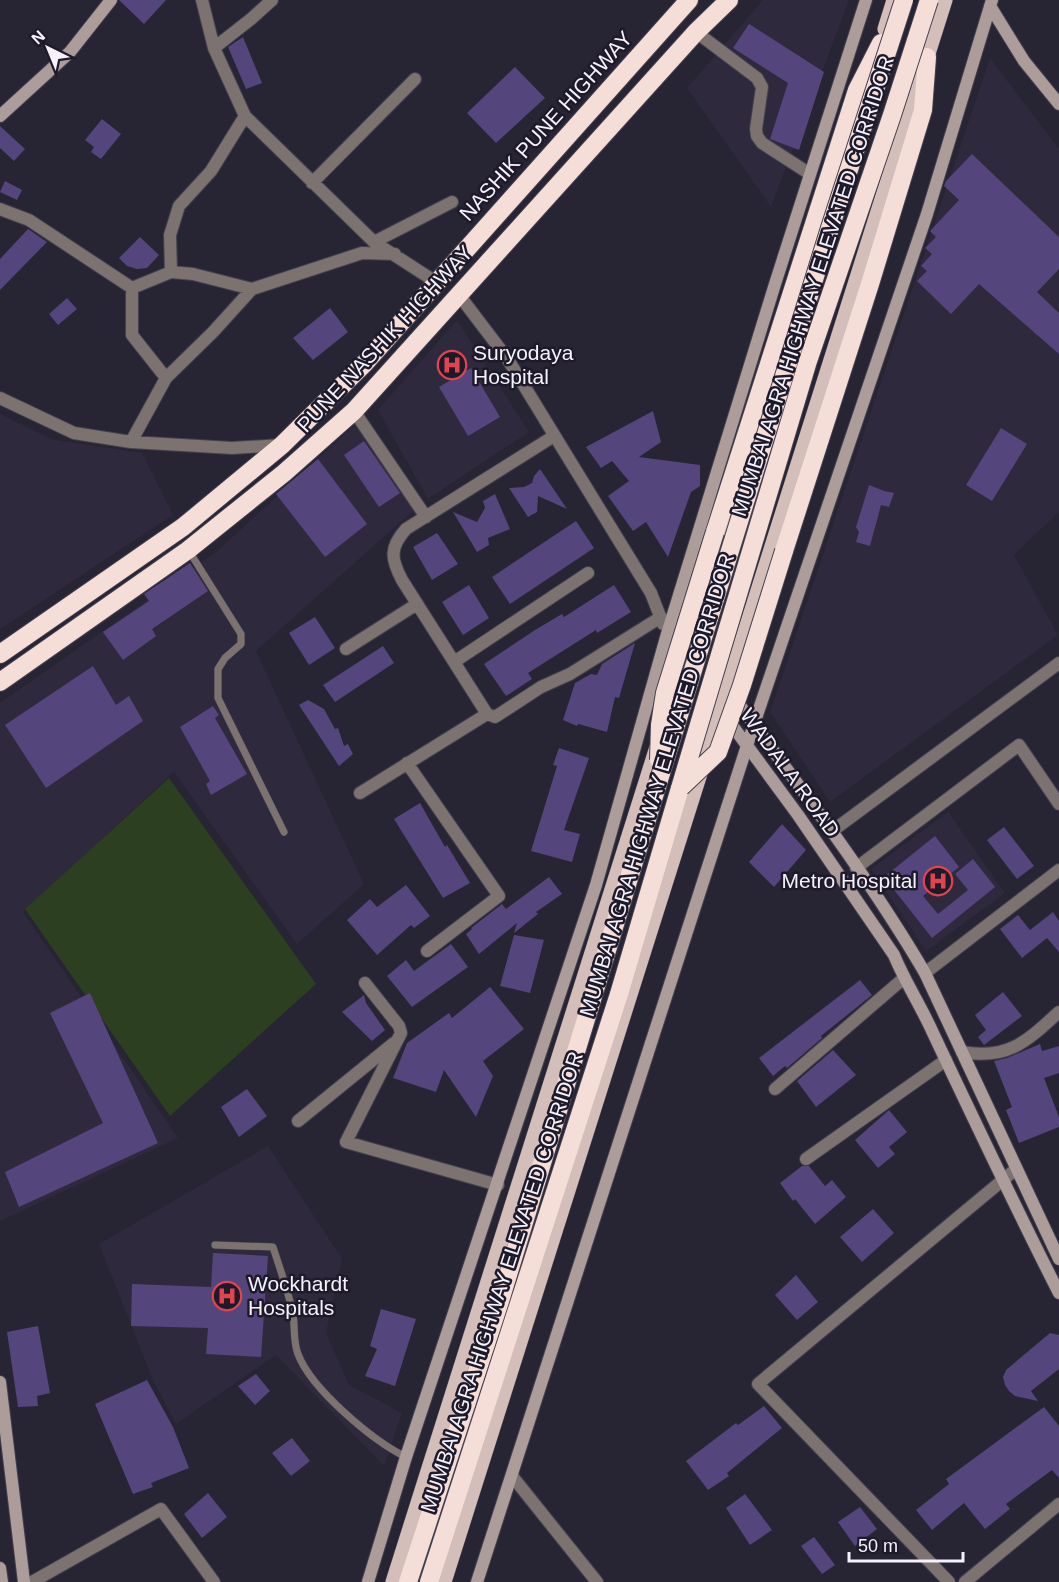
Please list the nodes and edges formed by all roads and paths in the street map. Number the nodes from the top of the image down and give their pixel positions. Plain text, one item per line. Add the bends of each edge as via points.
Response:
1 (111, 0) edge
2 (202, 0) edge
3 (272, 0) edge
4 (689, 0) edge
5 (729, 0) edge
6 (866, 0) edge
7 (894, 0) edge
8 (904, 0) edge
9 (928, 0) edge
10 (945, 0) edge
11 (991, 3) edge
12 (696, 32) junction
13 (881, 43) junction
14 (214, 48) junction
15 (927, 57) junction
16 (415, 79) dead end
17 (1059, 104) edge
18 (0, 116) edge
19 (245, 116) junction
20 (810, 174) junction
21 (312, 183) junction
22 (452, 202) dead end
23 (0, 208) edge
24 (374, 242) junction
25 (395, 254) junction
26 (171, 272) junction
27 (436, 282) junction
28 (132, 288) junction
29 (252, 289) junction
30 (459, 295) junction
31 (166, 378) junction
32 (0, 398) edge
33 (354, 411) junction
34 (554, 436) junction
35 (131, 442) junction
36 (282, 445) junction
37 (426, 517) junction
38 (188, 550) junction
39 (588, 573) dead end
40 (417, 604) junction
41 (667, 617) junction
42 (667, 634) junction
43 (690, 641) junction
44 (346, 650) dead end
45 (0, 654) edge
46 (684, 660) junction
47 (454, 662) junction
48 (1059, 663) edge
49 (0, 682) edge
50 (728, 687) junction
51 (720, 710) junction
52 (487, 714) junction
53 (754, 724) junction
54 (748, 746) junction
55 (407, 764) junction
56 (658, 783) junction
57 (680, 788) junction
58 (360, 793) dead end
59 (1059, 804) edge
60 (284, 832) dead end
61 (831, 832) junction
62 (856, 868) junction
63 (1059, 870) edge
64 (427, 951) dead end
65 (925, 973) junction
66 (904, 978) junction
67 (365, 983) dead end
68 (1059, 1012) edge
69 (397, 1040) junction
70 (962, 1052) junction
71 (946, 1060) junction
72 (775, 1089) dead end
73 (298, 1121) dead end
74 (806, 1159) dead end
75 (1016, 1169) junction
76 (1003, 1180) junction
77 (498, 1185) junction
78 (215, 1245) dead end
79 (1059, 1259) edge
80 (1059, 1293) edge
81 (0, 1382) edge
82 (406, 1457) junction
83 (5, 1462) edge
84 (512, 1476) junction
85 (1059, 1504) edge
86 (0, 1568) edge
87 (210, 1581) edge
88 (2, 1582) edge
89 (24, 1582) edge
90 (33, 1582) edge
91 (368, 1582) edge
92 (393, 1582) edge
93 (408, 1582) edge
94 (429, 1582) edge
95 (444, 1582) edge
96 (477, 1582) edge
97 (597, 1582) edge
98 (949, 1582) edge
99 (966, 1582) edge

1 - 18 street via 70,52
2 - 14 street
3 - 14 street
4 - 27 highway, NASHIK PUNE HIGHWAY
5 - 12 highway, PUNE NASHIK HIGHWAY
6 - 20 street
7 - 13 main road
8 - 56 highway, MUMBAI AGRA HIGHWAY ELEVATED CORRIDOR, bridge
9 - 57 highway, MUMBAI AGRA HIGHWAY ELEVATED CORRIDOR, bridge via 808,361
10 - 15 main road
11 - 17 street via 1024,61
11 - 53 street via 927,214
12 - 20 street via 757,78 762,87 757,136
12 - 30 highway, PUNE NASHIK HIGHWAY
13 - 43 main road
13 - 56 highway, bridge via 857,90 665,693
14 - 19 street
15 - 50 main road
15 - 57 highway, bridge via 923,110 742,685 718,752
16 - 21 street
19 - 21 street
19 - 26 street via 211,171 179,206 170,235
20 - 41 street
21 - 24 street
22 - 24 street
23 - 28 street via 28,220
24 - 25 street
25 - 27 street
25 - 29 street via 362,253
26 - 28 street
26 - 29 street
27 - 36 highway, NASHIK PUNE HIGHWAY via 365,363
28 - 31 street via 132,335
29 - 31 street
30 - 33 highway, PUNE NASHIK HIGHWAY
30 - 34 street via 507,358
31 - 35 street
32 - 35 street via 74,434
33 - 37 street
33 - 38 highway, PUNE NASHIK HIGHWAY via 285,473
34 - 37 street
34 - 41 street
35 - 36 street via 232,448
36 - 45 highway, NASHIK PUNE HIGHWAY via 183,527
37 - 40 street via 406,529 393,552 395,567
38 - 49 highway, PUNE NASHIK HIGHWAY
38 - 60 lane via 241,634 241,644 218,669 218,698
39 - 47 street
40 - 44 street
40 - 47 street
41 - 42 street
41 - 43 street, WADALA ROAD
41 - 52 street via 541,687 500,715
42 - 46 street, WADALA ROAD
42 - 77 street via 596,885
43 - 46 main road
43 - 50 street, WADALA ROAD
46 - 51 street, WADALA ROAD
46 - 92 main road
47 - 52 street
48 - 61 street
50 - 51 main road
50 - 53 street, WADALA ROAD
51 - 54 street, WADALA ROAD
51 - 95 main road
52 - 55 street
53 - 54 street
53 - 61 street, WADALA ROAD
54 - 66 street, WADALA ROAD via 894,955
54 - 84 street
55 - 58 street
55 - 64 street via 499,896
56 - 93 highway, MUMBAI AGRA HIGHWAY ELEVATED CORRIDOR via 500,1301
57 - 94 highway, MUMBAI AGRA HIGHWAY ELEVATED CORRIDOR via 612,1016
59 - 62 street via 1019,745
61 - 62 street, WADALA ROAD
62 - 65 street, WADALA ROAD
63 - 65 street
65 - 70 street, WADALA ROAD
66 - 71 street, WADALA ROAD
66 - 72 street
67 - 69 street via 399,1026
68 - 70 street via 1021,1043 1001,1053 983,1056
69 - 73 street
69 - 77 street via 346,1142
70 - 75 street, WADALA ROAD
71 - 74 street
71 - 76 street, WADALA ROAD
75 - 76 street
75 - 79 street, WADALA ROAD
76 - 80 street, WADALA ROAD
76 - 98 street via 758,1384
77 - 82 street
78 - 82 lane via 273,1247 292,1313 297,1353 305,1368 365,1431
81 - 83 street
82 - 91 street
83 - 89 street
84 - 96 street
84 - 97 street
85 - 99 street
86 - 88 street
87 - 90 street via 161,1509

